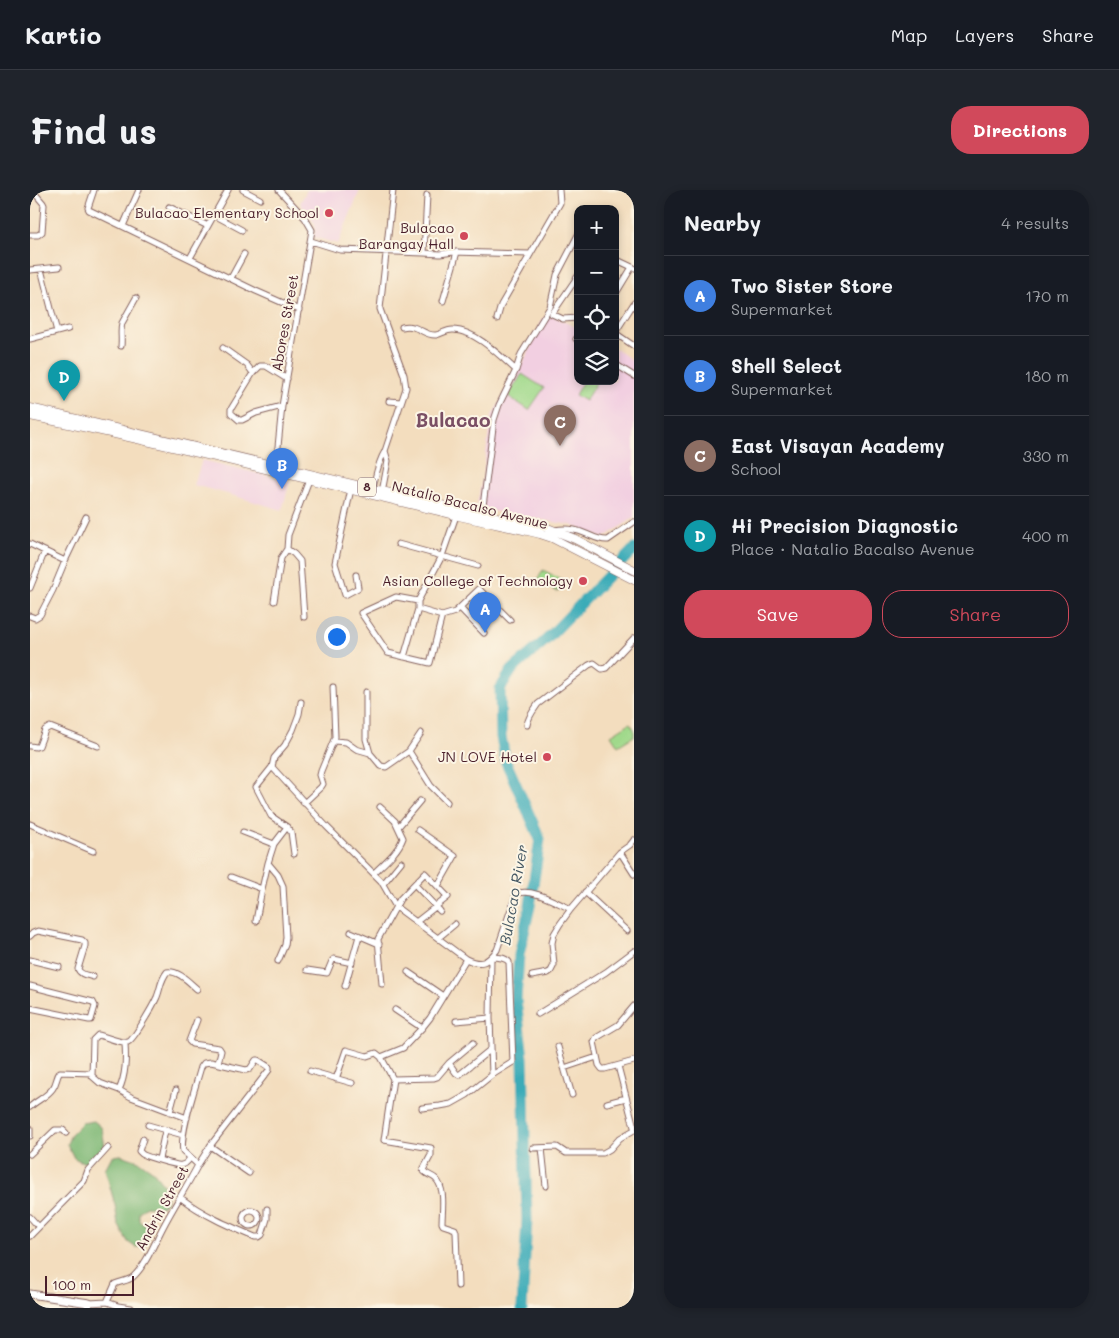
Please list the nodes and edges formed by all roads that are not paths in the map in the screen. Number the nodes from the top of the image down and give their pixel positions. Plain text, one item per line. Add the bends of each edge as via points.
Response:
1 (32, 190) edge
2 (94, 190) edge
3 (139, 190) edge
4 (228, 190) edge
5 (243, 190) edge
6 (279, 190) edge
7 (393, 190) edge
8 (559, 190) edge
9 (428, 195) dead end
10 (260, 199) dead end
11 (169, 207) dead end
12 (214, 215) junction
13 (123, 226) junction
14 (208, 226) junction
15 (242, 230) dead end
16 (30, 234) edge
17 (311, 241) junction
18 (574, 243) edge
19 (386, 251) junction
20 (457, 252) junction
21 (424, 253) junction
22 (244, 254) dead end
23 (530, 254) junction
24 (190, 258) junction
25 (619, 261) edge
26 (59, 267) dead end
27 (633, 268) edge
28 (41, 269) junction
29 (30, 270) edge
30 (231, 278) junction
31 (574, 282) edge
32 (619, 289) edge
33 (136, 298) dead end
34 (443, 301) dead end
35 (634, 303) edge
36 (299, 310) junction
37 (574, 318) edge
38 (498, 319) dead end
39 (402, 327) dead end
40 (619, 327) edge
41 (68, 329) dead end
42 (57, 332) junction
43 (619, 335) edge
44 (30, 339) edge
45 (633, 344) edge
46 (121, 346) dead end
47 (223, 348) dead end
48 (619, 367) edge
49 (516, 370) junction
50 (253, 373) junction
51 (634, 376) edge
52 (287, 379) junction
53 (389, 401) dead end
54 (401, 402) junction
55 (282, 406) junction
56 (30, 408) edge
57 (30, 416) edge
58 (386, 451) junction
59 (276, 468) junction
60 (309, 480) junction
61 (351, 489) junction
62 (372, 491) junction
63 (382, 493) junction
64 (457, 512) junction
65 (482, 514) junction
66 (86, 517) dead end
67 (634, 522) edge
68 (554, 530) junction
69 (552, 538) junction
70 (30, 544) edge
71 (398, 544) dead end
72 (288, 549) junction
73 (45, 552) junction
74 (442, 556) junction
75 (65, 561) junction
76 (478, 566) dead end
77 (619, 567) junction
78 (634, 570) edge
79 (356, 575) dead end
80 (634, 580) edge
81 (30, 588) edge
82 (274, 601) dead end
83 (418, 601) junction
84 (460, 608) junction
85 (418, 609) junction
86 (30, 616) edge
87 (442, 616) junction
88 (304, 617) dead end
89 (510, 620) dead end
90 (484, 633) dead end
91 (634, 638) edge
92 (404, 657) junction
93 (333, 687) dead end
94 (366, 692) dead end
95 (301, 702) dead end
96 (527, 725) dead end
97 (421, 733) dead end
98 (334, 740) junction
99 (30, 746) edge
100 (98, 746) dead end
101 (409, 752) junction
102 (370, 753) junction
103 (272, 767) junction
104 (420, 801) dead end
105 (447, 802) dead end
106 (304, 803) junction
107 (380, 807) dead end
108 (30, 824) edge
109 (399, 826) junction
110 (287, 827) junction
111 (418, 830) dead end
112 (243, 832) dead end
113 (274, 844) junction
114 (633, 844) edge
115 (93, 851) dead end
116 (620, 852) junction
117 (294, 854) dead end
118 (268, 862) junction
119 (401, 862) dead end
120 (374, 873) junction
121 (634, 874) edge
122 (231, 877) dead end
123 (383, 884) junction
124 (438, 886) junction
125 (417, 887) dead end
126 (262, 889) junction
127 (585, 892) junction
128 (396, 907) junction
129 (438, 909) junction
130 (570, 909) junction
131 (256, 921) dead end
132 (416, 922) junction
133 (455, 924) dead end
134 (627, 931) dead end
135 (351, 932) dead end
136 (359, 936) junction
137 (30, 937) edge
138 (438, 938) junction
139 (379, 944) junction
140 (634, 951) edge
141 (491, 957) junction
142 (466, 959) junction
143 (30, 960) edge
144 (278, 961) dead end
145 (352, 963) junction
146 (59, 967) dead end
147 (307, 970) dead end
148 (408, 972) dead end
149 (532, 976) dead end
150 (93, 977) dead end
151 (382, 984) dead end
152 (30, 986) edge
153 (345, 986) dead end
154 (197, 988) dead end
155 (443, 996) junction
156 (634, 1006) edge
157 (30, 1008) edge
158 (395, 1010) dead end
159 (538, 1014) dead end
160 (490, 1018) junction
161 (197, 1020) dead end
162 (456, 1021) dead end
163 (422, 1028) junction
164 (125, 1043) junction
165 (473, 1043) dead end
166 (558, 1047) dead end
167 (491, 1049) junction
168 (381, 1058) junction
169 (598, 1058) junction
170 (634, 1061) edge
171 (218, 1063) junction
172 (449, 1063) junction
173 (618, 1066) junction
174 (564, 1068) junction
175 (310, 1071) dead end
176 (92, 1073) junction
177 (492, 1075) junction
178 (336, 1079) junction
179 (393, 1080) junction
180 (352, 1083) dead end
181 (119, 1090) junction
182 (176, 1090) dead end
183 (572, 1096) dead end
184 (626, 1098) junction
185 (608, 1103) dead end
186 (30, 1107) edge
187 (422, 1108) dead end
188 (170, 1112) junction
189 (187, 1118) junction
190 (148, 1125) dead end
191 (30, 1128) edge
192 (634, 1129) edge
193 (165, 1131) junction
194 (66, 1133) dead end
195 (183, 1135) junction
196 (30, 1136) edge
197 (144, 1139) dead end
198 (210, 1146) junction
199 (108, 1148) dead end
200 (533, 1148) dead end
201 (542, 1148) junction
202 (30, 1154) edge
203 (190, 1158) junction
204 (159, 1159) junction
205 (198, 1165) junction
206 (248, 1173) dead end
207 (546, 1186) dead end
208 (180, 1198) junction
209 (267, 1209) dead end
210 (30, 1217) edge
211 (247, 1225) dead end
212 (39, 1227) junction
213 (243, 1232) junction
214 (30, 1236) edge
215 (458, 1286) dead end
216 (30, 1294) edge
217 (107, 1302) junction
218 (89, 1306) edge
219 (131, 1308) edge

1 - 16 street via 43,203 43,214 41,234
2 - 13 street via 89,210
3 - 13 street
4 - 12 street
5 - 10 street
6 - 17 street, Abores Street via 305,218 312,230
7 - 19 street
8 - 23 street via 560,203
9 - 21 street
11 - 14 street
12 - 14 street
12 - 15 street
13 - 24 street
14 - 24 street
17 - 19 street via 340,250
17 - 36 street, Abores Street
18 - 49 street via 557,275 550,307 521,354
19 - 21 street
19 - 54 street via 380,308 406,381
20 - 21 street
20 - 23 street
20 - 34 street
22 - 30 street
23 - 38 street via 501,305
24 - 30 street
25 - 27 street
26 - 28 street
27 - 32 street
28 - 29 street
28 - 42 street
30 - 36 street
31 - 37 street via 552,314 563,319
33 - 46 street via 122,323
35 - 40 street
36 - 52 street, Abores Street
39 - 49 street via 436,335 453,329 464,332 497,352
41 - 42 street
42 - 44 street
43 - 45 street
47 - 50 street
48 - 51 street
49 - 65 street via 494,420
50 - 52 street via 260,366 266,366
50 - 55 street via 231,413 242,420 256,412
52 - 55 street, Abores Street
53 - 54 street
54 - 58 street
55 - 59 street, Abores Street
56 - 59 main road, Natalio Bacalso Avenue / 8
57 - 59 main road, Natalio Bacalso Avenue / 8
58 - 62 street via 380,459
58 - 63 street via 388,461
59 - 60 main road, Natalio Bacalso Avenue / 8
59 - 62 main road, Natalio Bacalso Avenue / 8
60 - 61 main road, Natalio Bacalso Avenue / 8
60 - 72 street via 288,535
61 - 62 main road, Natalio Bacalso Avenue / 8
61 - 79 street via 335,564 345,595 358,588
62 - 63 main road, Natalio Bacalso Avenue / 8
63 - 64 main road, Natalio Bacalso Avenue / 8
64 - 65 main road, Natalio Bacalso Avenue / 8
64 - 69 main road, Natalio Bacalso Avenue / 8
64 - 74 street
65 - 68 main road, Natalio Bacalso Avenue / 8
66 - 75 street
67 - 68 street via 608,540 564,528
68 - 69 street
68 - 77 main road, Natalio Bacalso Avenue / 8 via 604,554
69 - 77 main road, Natalio Bacalso Avenue / 8 via 600,562
70 - 73 street
71 - 74 street
72 - 82 street via 281,558
72 - 88 street via 300,561
73 - 75 street
73 - 81 street
74 - 76 street
74 - 83 street
75 - 86 street via 40,615
77 - 78 main road, Natalio Bacalso Avenue / 8
77 - 80 main road, Natalio Bacalso Avenue / 8
83 - 85 street
83 - 92 street via 396,597 361,613 388,653
84 - 87 street
84 - 89 street via 479,589
84 - 90 street
85 - 87 street
85 - 92 street
87 - 92 street via 430,663
91 - 96 street via 606,668 594,663 589,665 538,704
93 - 98 street
94 - 102 street via 366,739
95 - 103 street via 293,730 274,758
97 - 101 street
98 - 102 street
98 - 106 street via 320,771 323,784
99 - 100 street via 39,746 45,730 50,727
101 - 102 street via 386,767 381,766
101 - 105 street via 430,786
103 - 106 street
103 - 110 street via 256,788 271,816
104 - 109 street
106 - 120 street
107 - 109 street
108 - 115 street
109 - 120 street via 403,838 401,843
110 - 113 street
110 - 117 street via 291,832
111 - 124 street via 455,856
112 - 113 street
113 - 118 street
114 - 116 street
116 - 121 street
116 - 127 street
118 - 126 street
118 - 144 street via 283,886 286,937
119 - 123 street
120 - 123 street
122 - 126 street
123 - 128 street
124 - 128 street via 424,874
124 - 129 street via 448,897
125 - 129 street
126 - 131 street
127 - 130 street
127 - 134 street
128 - 132 street
128 - 139 street via 378,939
129 - 132 street
130 - 141 street via 544,896 525,892 516,894 497,950
130 - 149 street via 554,934 554,965 551,971
132 - 138 street
133 - 138 street
135 - 136 street
136 - 139 street
136 - 145 street
137 - 150 street via 38,931 82,940 85,946 78,969 81,974
138 - 142 street
139 - 151 street
140 - 159 street
141 - 142 street via 479,964
141 - 160 street
141 - 177 street via 509,962 513,1062
142 - 155 street
143 - 146 street
145 - 147 street via 334,959 327,973
145 - 153 street
148 - 155 street
152 - 157 street via 95,1006 91,1020
154 - 164 street via 178,974 167,972 162,978 157,998 130,1042
155 - 163 street
156 - 169 street via 618,1025 594,1040
158 - 163 street
160 - 162 street
160 - 167 street
161 - 171 street via 189,1041 219,1048
163 - 168 street via 403,1048
164 - 176 street via 98,1035 93,1040
164 - 181 street via 127,1062
165 - 172 street
166 - 174 street
167 - 172 street via 459,1075
167 - 177 street
168 - 178 street via 376,1053 367,1056 346,1050
168 - 179 street
169 - 173 street via 602,1069
169 - 174 street
170 - 173 street
171 - 189 street, Andrin Street via 204,1063 201,1067
171 - 198 street via 246,1070 258,1060 270,1070
172 - 179 street via 434,1078
173 - 184 street
174 - 183 street
175 - 178 street
176 - 181 street via 97,1081
176 - 186 street via 60,1072 55,1086
177 - 187 street via 451,1104
178 - 180 street
179 - 215 street via 384,1140 431,1148 423,1170 439,1184 444,1202 443,1225 456,1232
181 - 188 street via 131,1098
182 - 188 street
184 - 185 street
184 - 192 street
188 - 189 street
189 - 195 street, Andrin Street
190 - 193 street
191 - 196 street
192 - 201 street via 602,1153 566,1153 557,1147
193 - 195 street
193 - 204 street
194 - 202 street via 55,1130
195 - 203 street, Andrin Street via 182,1148
197 - 204 street via 141,1153
198 - 205 street
198 - 206 street
199 - 212 street via 88,1170 84,1181
200 - 201 street
201 - 207 street
203 - 204 street via 181,1166
203 - 205 street, Andrin Street
205 - 208 street, Andrin Street
208 - 213 street
208 - 217 street, Andrin Street via 138,1272 115,1284
209 - 213 street via 261,1236 255,1238
210 - 212 street
211 - 213 street
212 - 214 street
216 - 218 street
217 - 218 street
217 - 219 street

